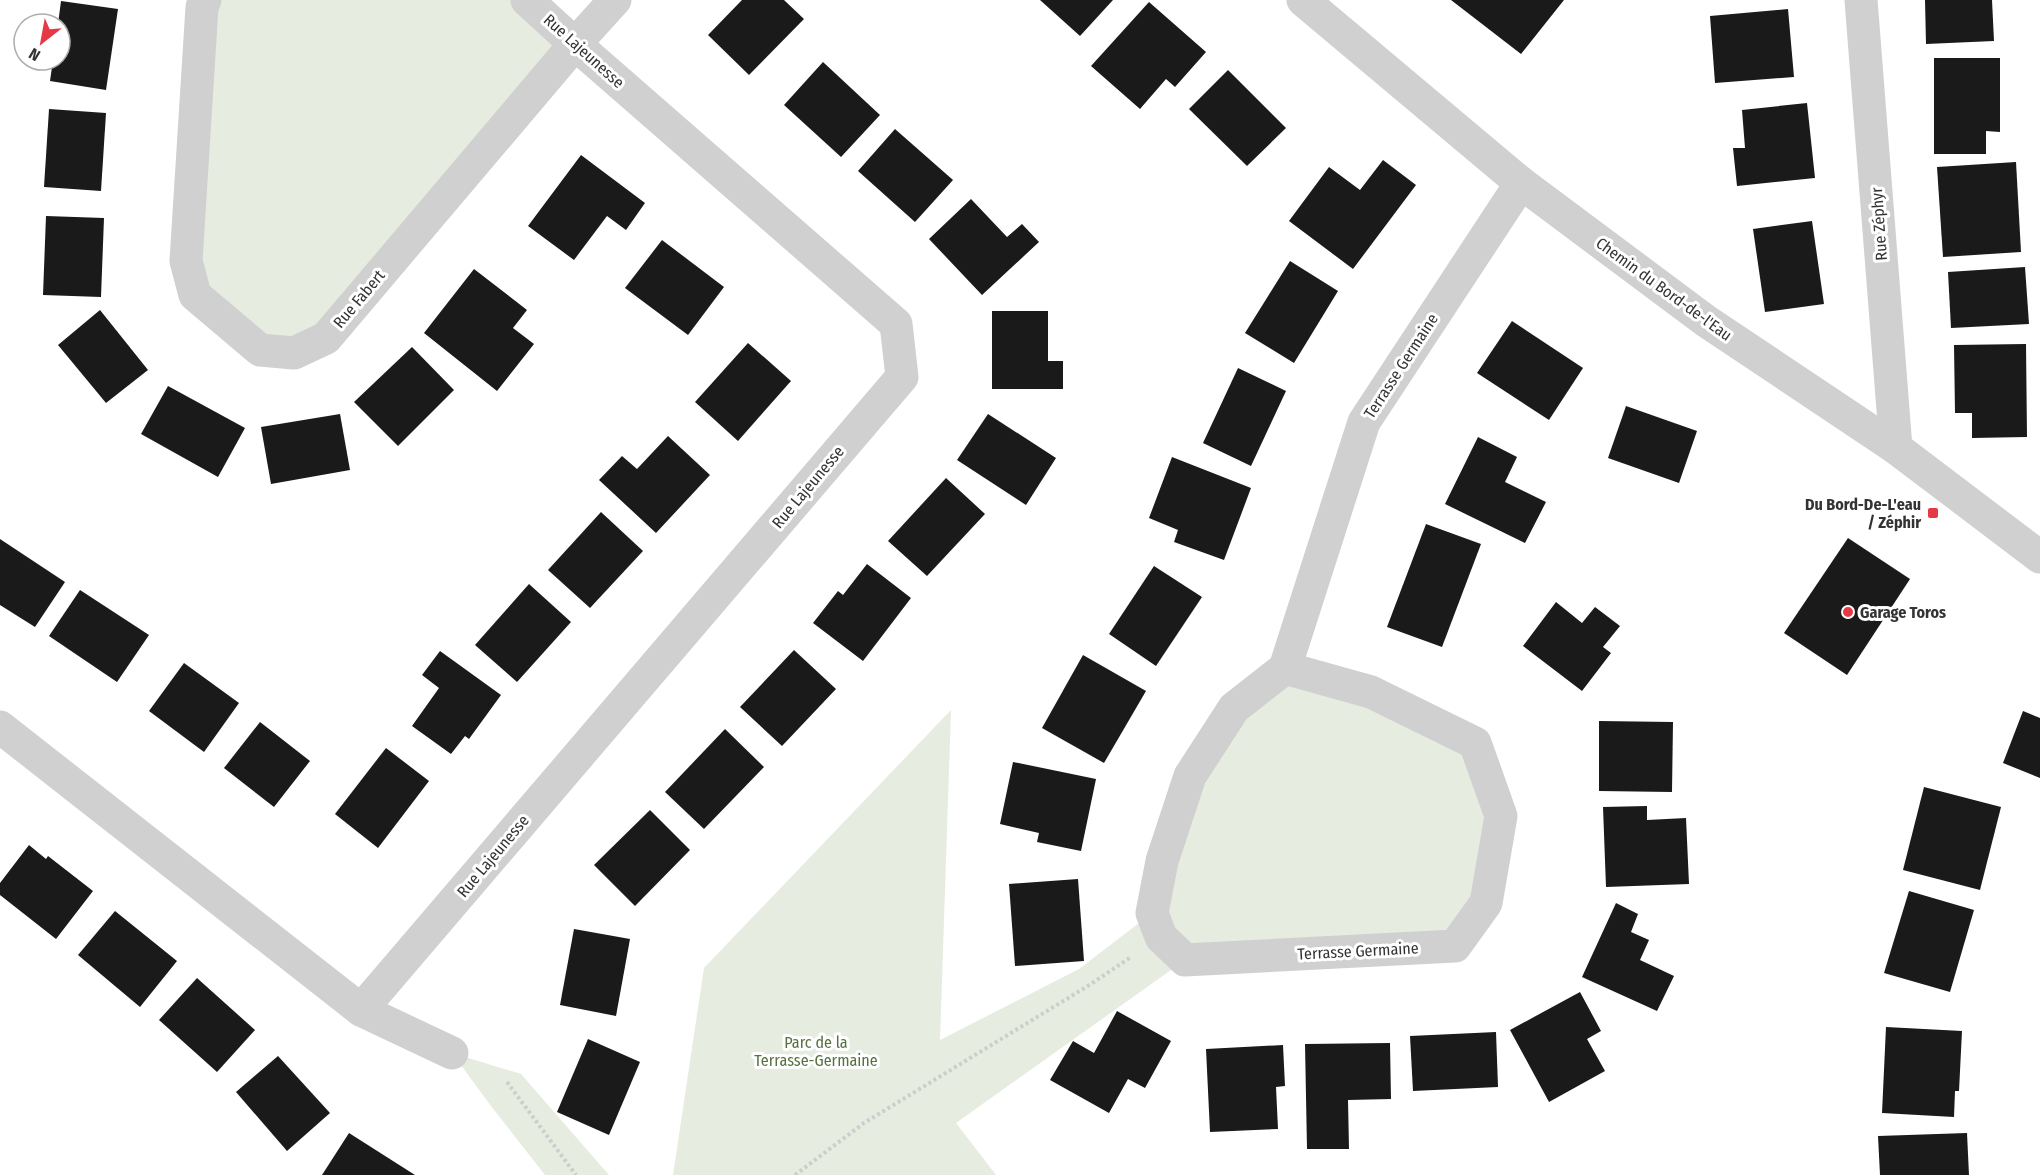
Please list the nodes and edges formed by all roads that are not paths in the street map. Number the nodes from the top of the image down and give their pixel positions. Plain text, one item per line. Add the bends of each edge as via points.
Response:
1 (205, 0) edge
2 (527, 0) edge
3 (615, 0) edge
4 (1303, 0) edge
5 (1861, 0) edge
6 (575, 44) junction
7 (1521, 183) junction
8 (1896, 448) junction
9 (2040, 557) edge
10 (1285, 668) junction
11 (0, 727) edge
12 (362, 1010) junction
13 (452, 1053) dead end

1 - 6 street, Rue Fabert via 186,261 195,295 260,350 294,353 326,338
2 - 6 street, Rue Lajeunesse
3 - 6 street, Rue Fabert
4 - 7 street, Chemin du Bord-de-l'Eau
5 - 8 street, Rue Zéphyr
6 - 12 street, Rue Lajeunesse via 896,324 902,377
7 - 8 street, Chemin du Bord-de-l'Eau via 1706,321
7 - 10 street, Terrasse Germaine via 1364,422
8 - 9 street, Chemin du Bord-de-l'Eau
10 - 10 street, Terrasse Germaine via 1234,708 1190,776 1162,861 1152,913 1161,937 1185,960 1455,946 1486,903 1501,816 1475,743 1371,692
11 - 12 street
12 - 13 street

